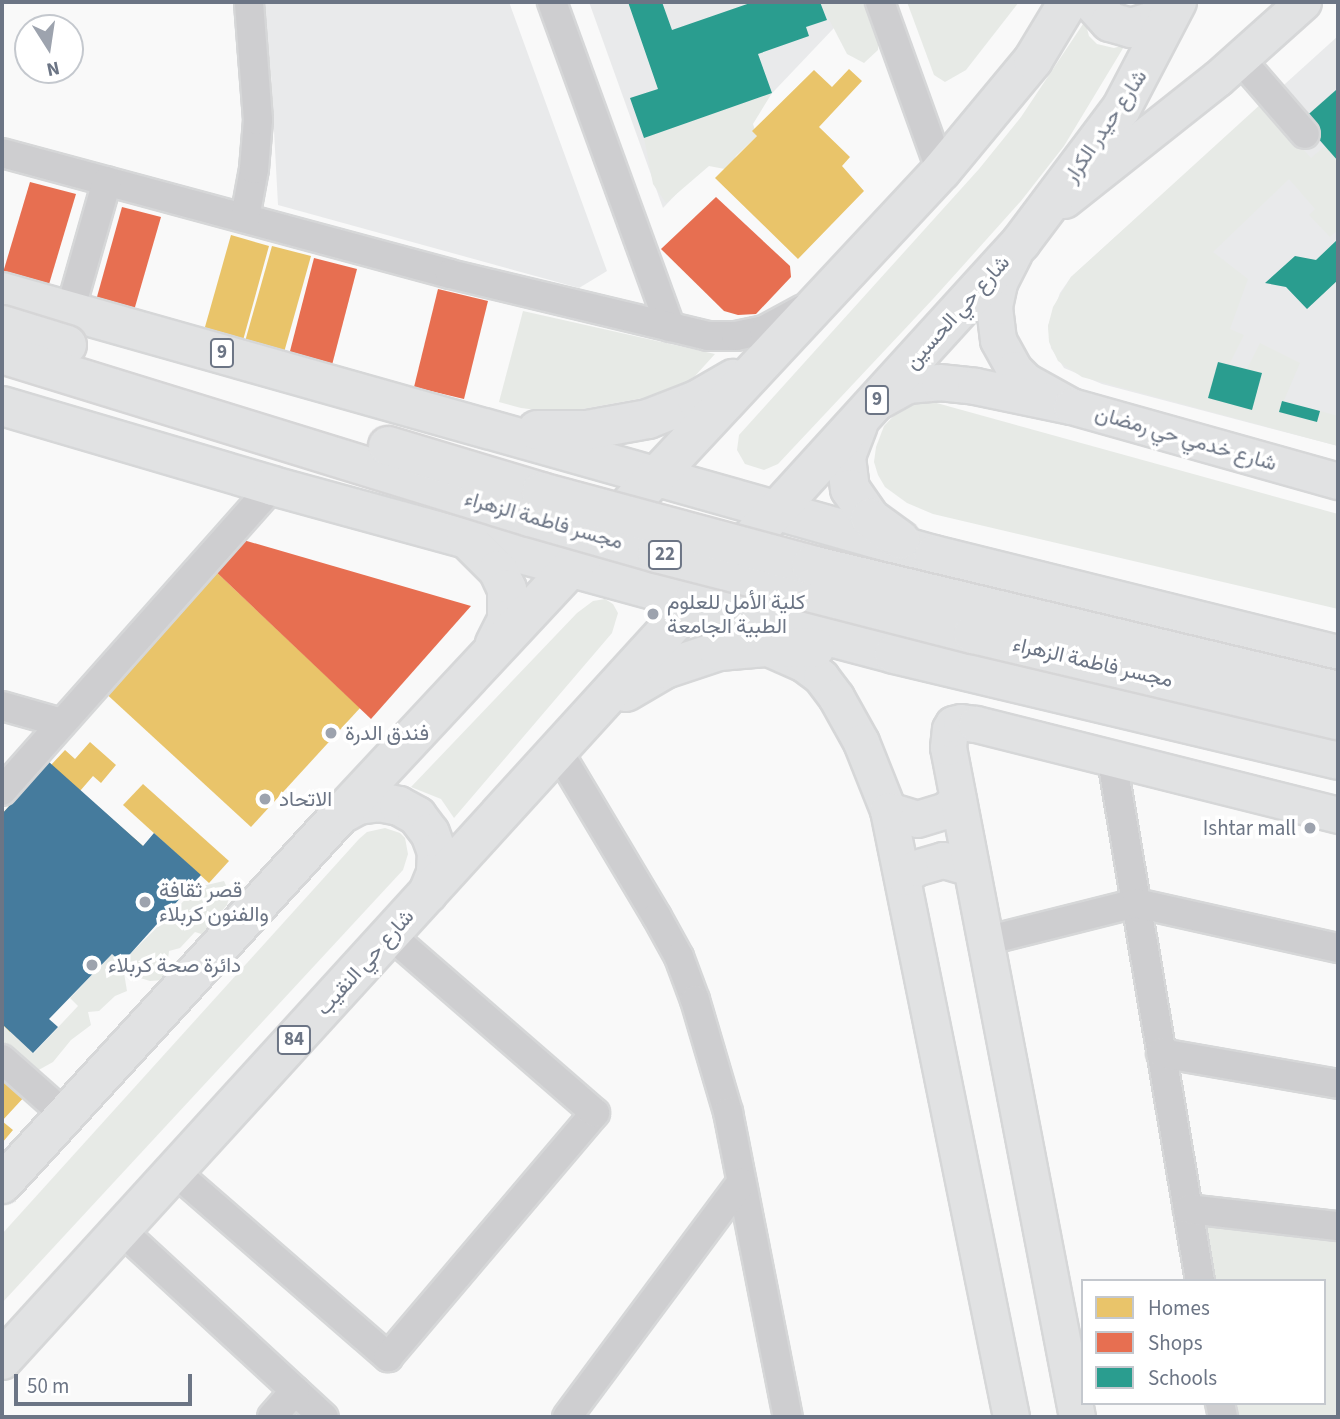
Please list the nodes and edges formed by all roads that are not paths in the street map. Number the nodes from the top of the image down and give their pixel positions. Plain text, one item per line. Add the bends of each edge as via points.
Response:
1 (249, 2) edge
2 (552, 2) edge
3 (880, 2) edge
4 (1068, 2) edge
5 (1092, 2) edge
6 (1175, 2) edge
7 (1303, 2) edge
8 (1240, 60) junction
9 (1305, 134) dead end
10 (2, 153) edge
11 (941, 171) junction
12 (107, 181) junction
13 (245, 218) junction
14 (1021, 242) junction
15 (2, 292) edge
16 (825, 295) junction
17 (70, 311) junction
18 (2, 326) edge
19 (670, 327) junction
20 (774, 349) junction
21 (2, 354) edge
22 (1070, 406) junction
23 (869, 408) junction
24 (9, 411) edge
25 (443, 415) junction
26 (1301, 470) junction
27 (1338, 474) edge
28 (655, 477) junction
29 (1338, 481) edge
30 (273, 486) junction
31 (776, 511) junction
32 (413, 524) junction
33 (466, 538) junction
34 (934, 555) junction
35 (571, 568) junction
36 (694, 601) junction
37 (766, 647) junction
38 (894, 654) junction
39 (1338, 655) edge
40 (488, 657) junction
41 (1338, 691) edge
42 (2, 706) edge
43 (587, 720) junction
44 (1338, 720) edge
45 (62, 723) junction
46 (558, 751) junction
47 (1112, 760) junction
48 (1338, 760) edge
49 (2, 791) edge
50 (958, 799) junction
51 (888, 810) junction
52 (340, 815) junction
53 (1338, 815) edge
54 (971, 868) junction
55 (904, 877) junction
56 (428, 892) junction
57 (1136, 903) junction
58 (390, 934) junction
59 (985, 941) junction
60 (1338, 948) edge
61 (1161, 1053) junction
62 (2, 1059) edge
63 (1338, 1084) edge
64 (65, 1115) junction
65 (174, 1171) junction
66 (741, 1183) junction
67 (2, 1184) edge
68 (1188, 1209) junction
69 (1338, 1226) edge
70 (121, 1230) junction
71 (1200, 1279) edge
72 (2, 1360) edge
73 (295, 1391) junction
74 (272, 1417) edge
75 (324, 1417) edge
76 (567, 1417) edge
77 (788, 1417) edge
78 (1011, 1417) edge
79 (1077, 1417) edge

1 - 13 street via 258,120
2 - 19 street
3 - 11 street
4 - 11 highway, 9 via 1033,60
5 - 6 highway via 1110,22 1132,28 1159,19
6 - 14 highway, شارع حيدر الكرار / 9 via 1121,109
7 - 8 main road, شارع حي الحسين
8 - 9 street
8 - 14 main road, شارع حي الحسين via 1093,175
10 - 12 street
11 - 16 highway, 9
12 - 13 street
12 - 17 street
13 - 19 street
14 - 22 main road via 999,283 994,307 998,340 1020,375
14 - 23 highway, شارع حي الحسين / 9
15 - 17 highway, 9
16 - 19 street via 775,325 751,333 721,337
16 - 20 highway, 9
17 - 25 highway, 9
18 - 41 highway, مجسر فاطمة الزهراء / 22, bridge via 554,496 983,608
20 - 25 highway, 9 via 697,400 626,424 546,430
20 - 28 highway, 9
21 - 44 highway, مجسر فاطمة الزهراء / 22, bridge via 631,545 973,634
22 - 23 main road via 939,382 893,390
22 - 26 main road, شارع خدمي حي رمضان
23 - 31 highway, شارع حي الحسين / 9
23 - 34 highway via 849,441 850,489 870,518 884,529
24 - 30 highway
25 - 28 highway
25 - 32 highway via 456,421 475,443 480,485 474,499 454,520 441,526
26 - 27 main road
26 - 29 main road
28 - 31 highway
28 - 35 highway, 9
30 - 32 highway
30 - 45 street
31 - 34 highway
31 - 36 highway, شارع حي الحسين / 9
32 - 33 highway
33 - 35 highway
33 - 40 highway via 498,570 508,595 507,620
34 - 38 highway via 889,553 868,564 854,583 849,605 856,628 872,645
34 - 39 highway
35 - 36 highway
35 - 40 highway
36 - 38 highway
36 - 43 highway, شارع حي الحسين / 84
37 - 38 highway
37 - 43 highway via 719,651 678,663 638,683
37 - 51 main road via 804,664 836,697 861,742
38 - 48 highway
40 - 52 highway
42 - 45 street
43 - 46 highway, شارع حي النقيب / 84
45 - 49 street
46 - 56 highway, شارع حي النقيب / 84
46 - 66 street via 679,957 712,1053
47 - 50 main road via 976,724 953,724 947,736
47 - 53 main road
47 - 57 street
50 - 51 main road via 939,813 917,820
50 - 54 main road
51 - 55 main road
52 - 56 highway via 358,805 379,802 399,806 417,817 437,852 436,873
52 - 64 highway
54 - 55 main road via 943,860 915,867
54 - 59 main road
55 - 78 main road
56 - 58 highway, شارع حي النقيب / 84
57 - 59 street
57 - 60 street
57 - 61 street
58 - 65 highway, شارع حي النقيب / 84
58 - 65 street via 595,1112 388,1357
59 - 79 main road
61 - 63 street
61 - 68 street
62 - 64 street
64 - 67 highway
65 - 70 highway, شارع حي النقيب / 84
66 - 76 street
66 - 77 street
68 - 69 street
68 - 71 street
70 - 72 highway, شارع حي النقيب / 84
70 - 73 street
73 - 74 street
73 - 75 street

